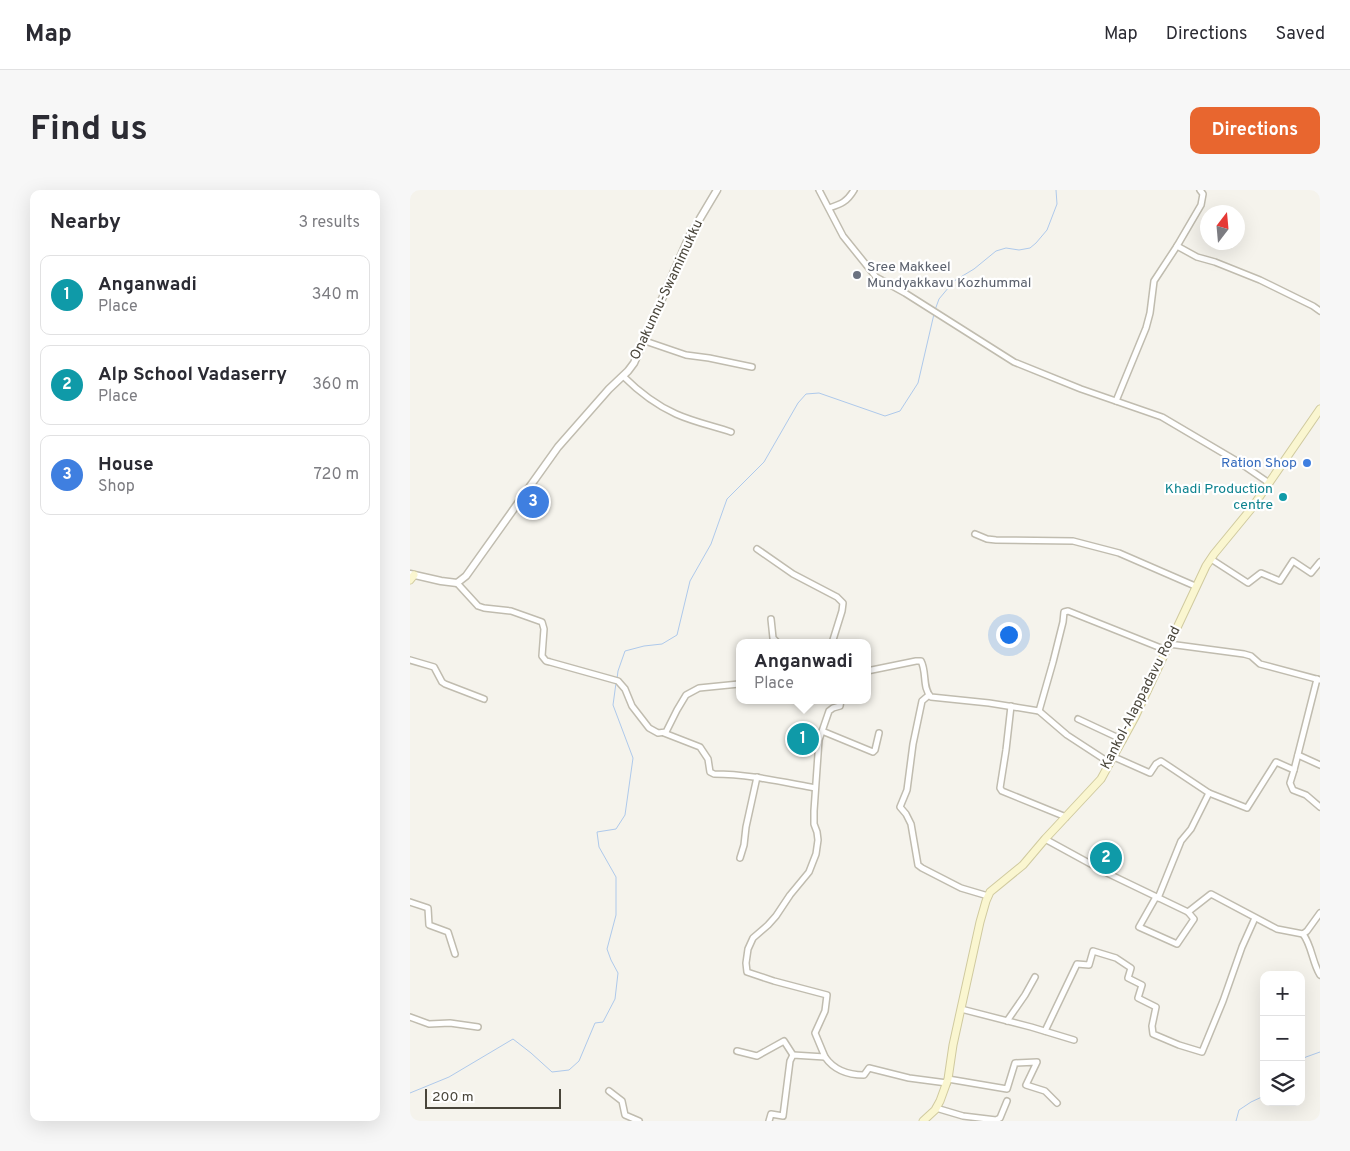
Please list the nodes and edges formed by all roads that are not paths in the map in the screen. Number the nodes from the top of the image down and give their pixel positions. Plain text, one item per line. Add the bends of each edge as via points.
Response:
1 (717, 190) edge
2 (818, 190) edge
3 (854, 190) edge
4 (1200, 190) edge
5 (828, 208) junction
6 (1177, 246) junction
7 (1320, 311) edge
8 (645, 341) junction
9 (752, 367) dead end
10 (623, 376) junction
11 (1116, 401) junction
12 (1320, 409) edge
13 (731, 432) dead end
14 (1269, 483) junction
15 (975, 534) dead end
16 (757, 549) dead end
17 (1211, 559) junction
18 (1320, 562) edge
19 (411, 576) edge
20 (457, 583) junction
21 (1195, 586) junction
22 (771, 619) dead end
23 (774, 639) edge
24 (833, 639) edge
25 (1168, 647) junction
26 (410, 660) edge
27 (871, 670) edge
28 (1318, 679) edge
29 (736, 684) edge
30 (929, 696) junction
31 (484, 699) dead end
32 (840, 704) edge
33 (1011, 706) junction
34 (1039, 711) junction
35 (1078, 719) dead end
36 (822, 731) junction
37 (664, 733) junction
38 (879, 733) dead end
39 (1123, 740) junction
40 (1298, 755) junction
41 (1112, 760) junction
42 (1320, 765) edge
43 (1294, 770) junction
44 (757, 777) junction
45 (815, 788) junction
46 (1209, 793) junction
47 (1320, 807) edge
48 (1066, 817) junction
49 (1045, 839) junction
50 (740, 858) dead end
51 (988, 896) junction
52 (1157, 897) junction
53 (410, 902) edge
54 (1188, 912) junction
55 (1320, 913) edge
56 (1255, 918) junction
57 (1303, 934) junction
58 (455, 954) dead end
59 (1320, 976) edge
60 (1035, 977) dead end
61 (961, 1009) junction
62 (410, 1017) edge
63 (1007, 1021) junction
64 (478, 1027) dead end
65 (1045, 1030) junction
66 (1074, 1040) dead end
67 (737, 1051) dead end
68 (793, 1055) junction
69 (825, 1057) junction
70 (947, 1081) junction
71 (609, 1092) dead end
72 (1007, 1101) dead end
73 (1057, 1104) dead end
74 (936, 1108) junction
75 (995, 1120) edge
76 (639, 1121) edge
77 (769, 1121) edge
78 (923, 1121) edge

1 - 8 street, Onakunnu-Swamimukku via 689,237
2 - 5 street
3 - 5 street via 846,201
4 - 6 street via 1204,194 1201,205
5 - 11 street via 843,236 876,277 1014,362
6 - 7 street via 1268,284
6 - 11 street via 1154,281 1146,328
8 - 9 street via 686,355
8 - 10 street, Onakunnu-Swamimukku
10 - 13 street via 638,391 676,414
10 - 20 street, Onakunnu-Swamimukku via 558,447 477,562
11 - 14 street via 1162,417
12 - 14 main road, Kankol-Alappadavu Road
14 - 17 main road, Kankol-Alappadavu Road
15 - 21 street via 996,540 1073,541 1119,554
16 - 24 street via 844,603
17 - 18 street via 1248,583 1261,573 1280,581 1293,561 1311,572
17 - 21 main road, Kankol-Alappadavu Road
19 - 20 street
20 - 37 street via 478,606 511,611 542,622 542,656 546,661 616,681 625,689 632,706 649,728
21 - 25 main road, Kankol-Alappadavu Road
22 - 23 street
25 - 28 street via 1244,654 1260,664
25 - 34 street via 1064,612
25 - 39 main road, Kankol-Alappadavu Road
26 - 31 street via 434,667 442,682
27 - 30 street via 921,661
28 - 40 street
29 - 37 street via 699,688 686,695
30 - 33 street
30 - 51 street via 922,701 907,790 900,807 911,824 918,864 961,888
32 - 36 street via 829,711
33 - 34 street
33 - 48 street via 1000,788 1002,792
34 - 41 street via 1067,735
35 - 39 street
36 - 38 street via 873,752
36 - 45 street
37 - 44 street via 700,747 708,759 710,772 714,774
39 - 41 main road, Kankol-Alappadavu Road
40 - 42 street
40 - 43 street
41 - 46 street via 1150,773 1161,761
41 - 48 main road, Kankol-Alappadavu Road via 1101,779
43 - 46 street via 1276,762 1247,808
43 - 47 street via 1290,782 1293,790 1306,795
44 - 45 street
44 - 50 street
45 - 69 street via 814,824 818,840 809,872 776,916 753,938 746,963 748,972 827,995 825,1012 815,1032
46 - 52 street via 1191,829 1180,841
48 - 49 main road, Kankol-Alappadavu Road
49 - 51 main road, Kankol-Alappadavu Road via 1023,865
49 - 52 street
51 - 61 main road, Kankol-Alappadavu Road
52 - 54 street
52 - 54 street via 1139,927 1177,944 1194,919
53 - 58 street via 428,908 429,925 448,932
54 - 56 street via 1211,894
55 - 57 street
56 - 57 street via 1277,929
56 - 65 street via 1202,1052 1153,1034 1156,1007 1138,998 1142,985 1128,978 1131,968 1116,958 1093,951 1089,965 1078,964
57 - 59 street
60 - 63 street
61 - 63 street
61 - 70 main road, Kankol-Alappadavu Road
62 - 64 street via 428,1024
63 - 65 street
65 - 66 street
67 - 68 street via 757,1056 784,1042
68 - 69 street
68 - 77 street via 783,1116 771,1114
69 - 70 street via 831,1066 857,1075 864,1075 869,1068 909,1078
70 - 73 street via 1007,1089 1015,1063 1037,1062 1026,1085 1044,1091
70 - 74 main road, Kankol-Alappadavu Road
71 - 76 street via 622,1101 625,1115
72 - 75 street via 1000,1118
74 - 75 street
74 - 78 main road, Kankol-Alappadavu Road

